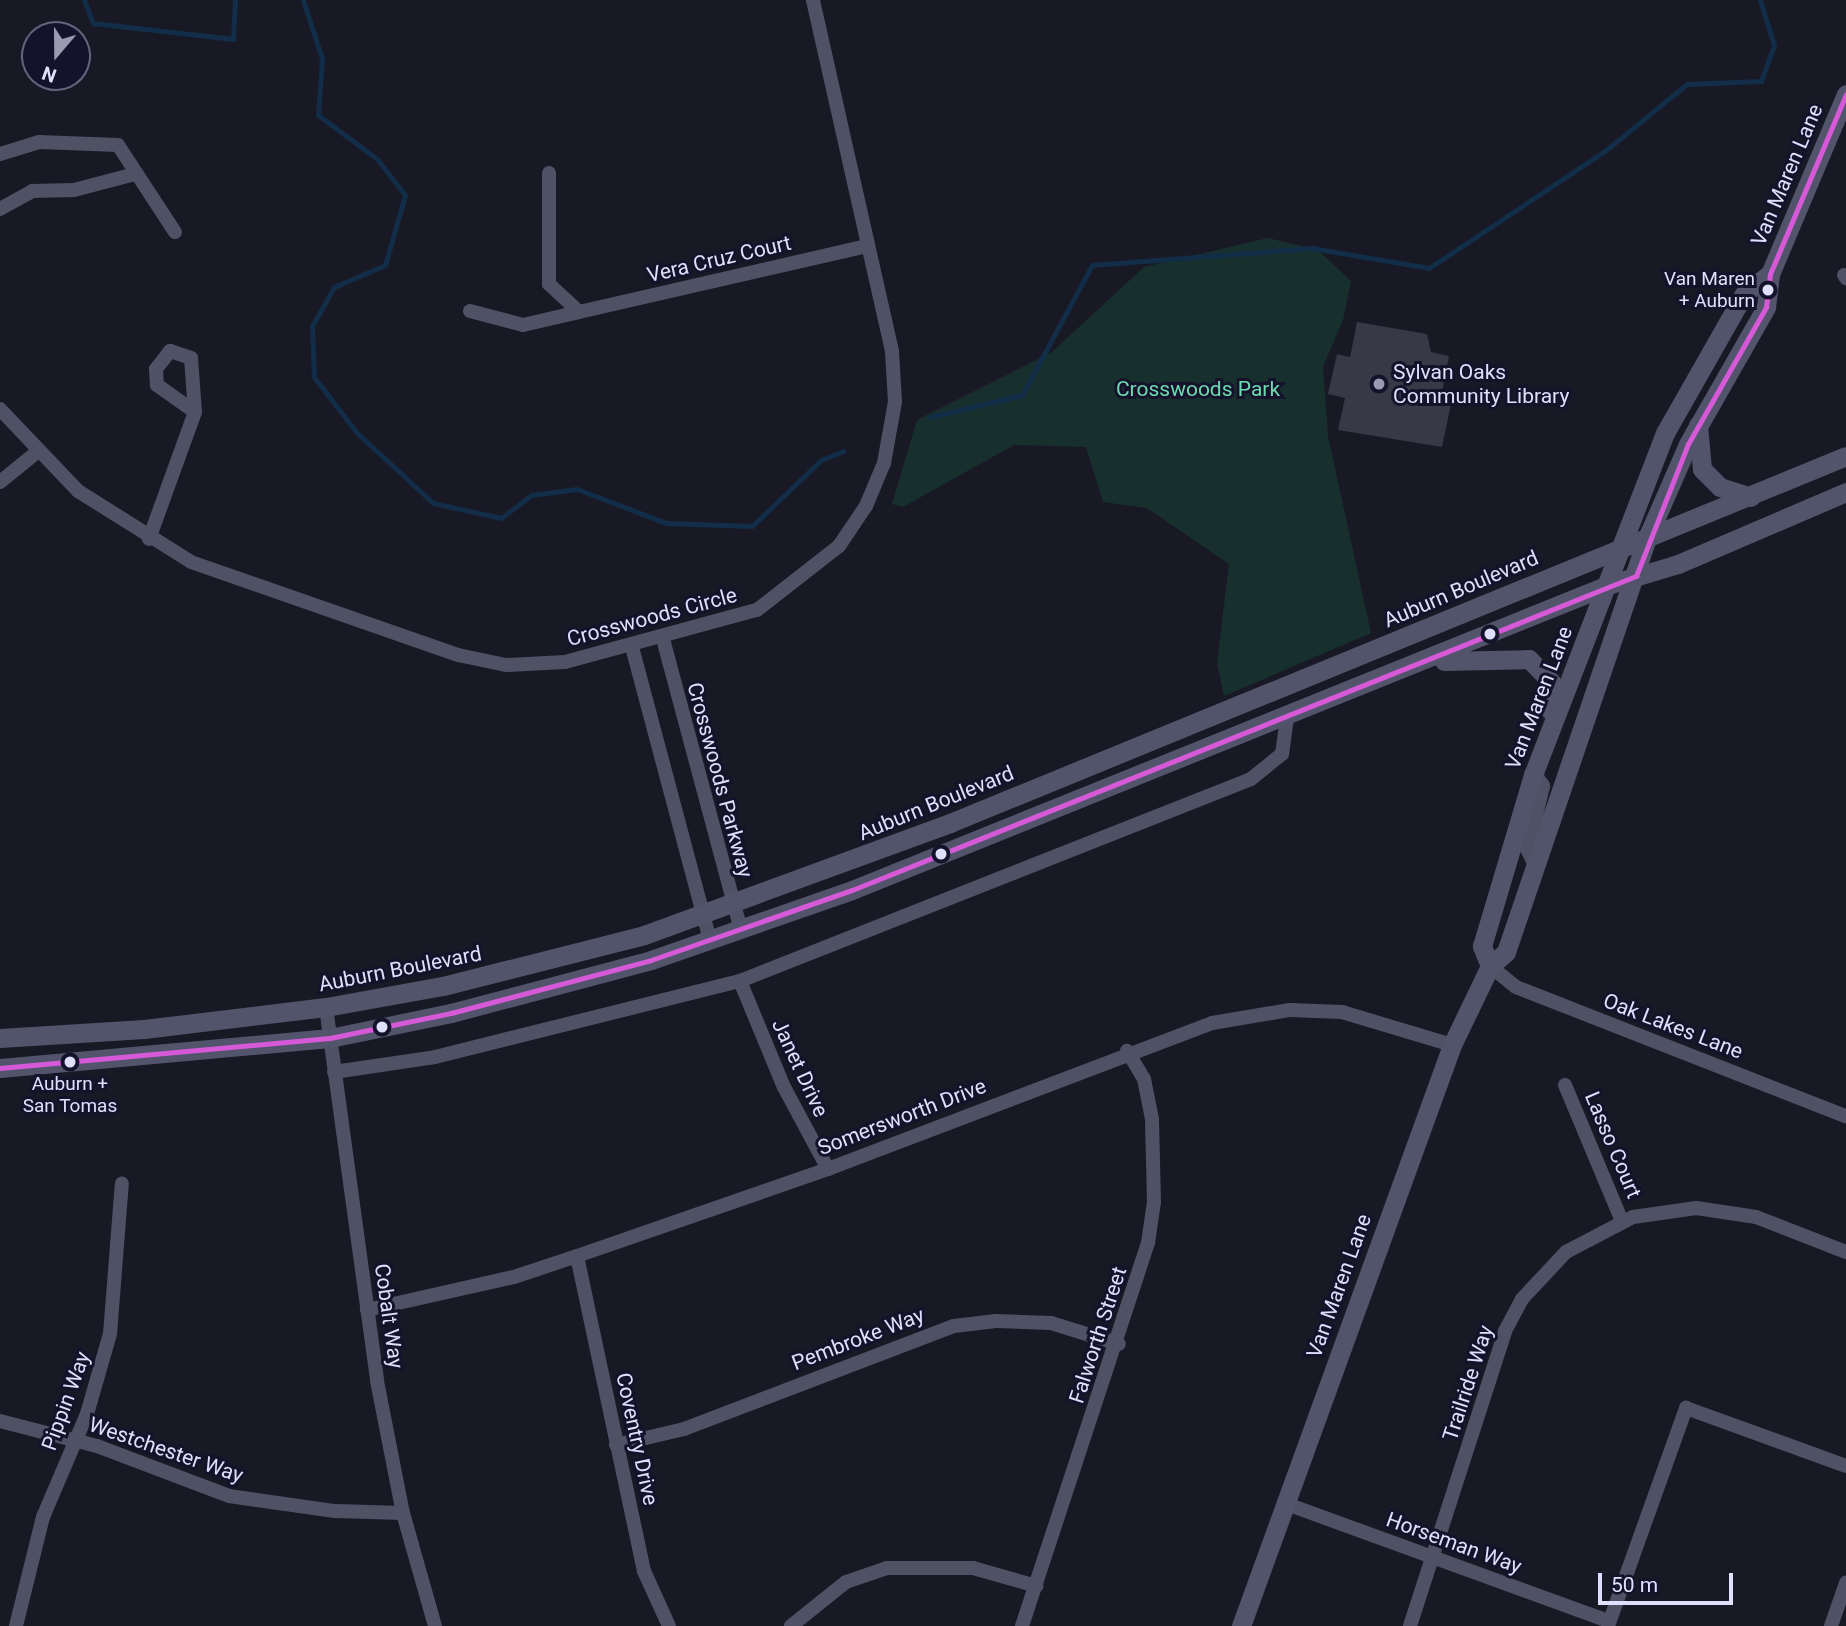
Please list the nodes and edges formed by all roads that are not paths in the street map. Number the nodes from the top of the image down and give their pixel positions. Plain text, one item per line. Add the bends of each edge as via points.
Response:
1 (813, 0) edge
2 (1846, 94) edge
3 (0, 154) edge
4 (549, 173) dead end
5 (135, 174) junction
6 (0, 208) edge
7 (174, 232) dead end
8 (868, 246) junction
9 (1770, 274) junction
10 (470, 311) dead end
11 (579, 312) junction
12 (0, 409) edge
13 (195, 412) dead end
14 (1698, 425) junction
15 (37, 452) junction
16 (1846, 456) edge
17 (0, 482) edge
18 (1846, 492) edge
19 (1750, 497) junction
20 (1647, 538) junction
21 (149, 539) junction
22 (1622, 546) junction
23 (1636, 576) junction
24 (1608, 585) junction
25 (663, 639) junction
26 (632, 647) junction
27 (1426, 662) junction
28 (1287, 719) junction
29 (1549, 727) junction
30 (1533, 775) junction
31 (1536, 863) junction
32 (732, 904) junction
33 (702, 914) junction
34 (741, 930) junction
35 (710, 941) junction
36 (1490, 966) junction
37 (740, 981) junction
38 (326, 1007) junction
39 (0, 1038) edge
40 (330, 1038) junction
41 (1452, 1045) junction
42 (1127, 1051) junction
43 (0, 1068) edge
44 (334, 1072) junction
45 (1565, 1085) dead end
46 (1846, 1116) edge
47 (828, 1169) junction
48 (122, 1183) dead end
49 (1622, 1221) junction
50 (1846, 1252) edge
51 (577, 1256) junction
52 (367, 1310) junction
53 (1119, 1344) junction
54 (0, 1421) edge
55 (75, 1441) junction
56 (617, 1445) junction
57 (1846, 1466) edge
58 (1284, 1503) junction
59 (403, 1513) junction
60 (1435, 1559) junction
61 (1846, 1584) edge
62 (1036, 1586) junction
63 (1609, 1624) edge
64 (16, 1626) edge
65 (435, 1626) edge
66 (669, 1626) edge
67 (791, 1626) edge
68 (1022, 1626) edge
69 (1241, 1626) edge
70 (1410, 1626) edge
71 (1831, 1626) edge

1 - 8 street, Crosswoods Circle
2 - 9 main road, Van Maren Lane
3 - 5 street via 39,142 118,145
4 - 11 street via 549,284
5 - 6 street via 74,190 32,191
5 - 7 street
8 - 11 street, Vera Cruz Court
8 - 25 street, Crosswoods Circle via 895,380 887,452 866,506 839,546 777,599 734,620
9 - 14 main road, Van Maren Lane via 1766,307
9 - 22 main road, Van Maren Lane via 1744,295 1665,433
10 - 11 street, Vera Cruz Court via 523,325
12 - 15 street, Crosswoods Circle
13 - 21 street
14 - 19 main road via 1702,469 1720,487
14 - 20 main road, Van Maren Lane
15 - 17 street
15 - 21 street, Crosswoods Circle via 78,491
16 - 19 main road, Auburn Boulevard
18 - 23 main road
19 - 20 main road, Auburn Boulevard
20 - 22 main road, Auburn Boulevard
20 - 23 main road, Van Maren Lane
21 - 26 street, Crosswoods Circle via 237,580 485,662 537,665
22 - 24 main road, Van Maren Lane
22 - 32 main road, Auburn Boulevard via 938,827
23 - 24 main road
23 - 31 main road, Van Maren Lane
24 - 27 main road
24 - 29 main road, Van Maren Lane
25 - 26 street, Crosswoods Circle
25 - 32 street, Crosswoods Parkway
26 - 33 street
27 - 28 main road
27 - 29 main road via 1529,659 1550,682
28 - 34 main road
28 - 37 street via 1282,754 1251,779
29 - 30 main road, Van Maren Lane
30 - 31 street via 1541,786 1527,845
30 - 36 main road, Van Maren Lane via 1482,946
31 - 36 main road, Van Maren Lane via 1506,952
32 - 33 main road, Auburn Boulevard
32 - 34 street, Crosswoods Parkway
33 - 35 street
33 - 38 main road, Auburn Boulevard via 544,962
34 - 35 main road
35 - 40 main road via 561,986
36 - 41 main road, Van Maren Lane
36 - 46 street, Oak Lakes Lane via 1516,987
37 - 44 street via 435,1057
37 - 47 street, Janet Drive via 784,1087
38 - 39 main road, Auburn Boulevard via 144,1029
38 - 40 street, Cobalt Way
40 - 43 main road
40 - 44 street, Cobalt Way
41 - 42 street, Somersworth Drive via 1342,1012 1290,1010 1212,1023
41 - 58 main road, Van Maren Lane
42 - 47 street, Somersworth Drive
42 - 53 street, Falworth Street via 1144,1079 1152,1119 1154,1202 1139,1283
44 - 52 street, Cobalt Way
45 - 49 street, Lasso Court
47 - 51 street, Somersworth Drive
48 - 55 street, Pippin Way via 110,1335
49 - 50 street, Trailride Way via 1664,1210 1728,1210
49 - 60 street, Trailride Way via 1593,1234 1545,1271 1505,1331
51 - 52 street, Somersworth Drive via 514,1277
51 - 56 street, Coventry Drive
52 - 59 street, Cobalt Way
53 - 56 street, Pembroke Way via 1051,1323 996,1321 954,1326 684,1429
53 - 62 street, Falworth Street
54 - 55 street, Westchester Way
55 - 59 street, Westchester Way via 229,1496 335,1511
55 - 64 street, Pippin Way via 43,1517
56 - 66 street, Coventry Drive via 644,1571
57 - 63 street via 1686,1408
58 - 60 street, Horseman Way
58 - 69 main road, Van Maren Lane
59 - 65 street, Cobalt Way
60 - 63 street, Horseman Way
60 - 70 street, Trailride Way
61 - 71 street
62 - 67 street via 973,1568 887,1568 846,1582
62 - 68 street, Falworth Street

